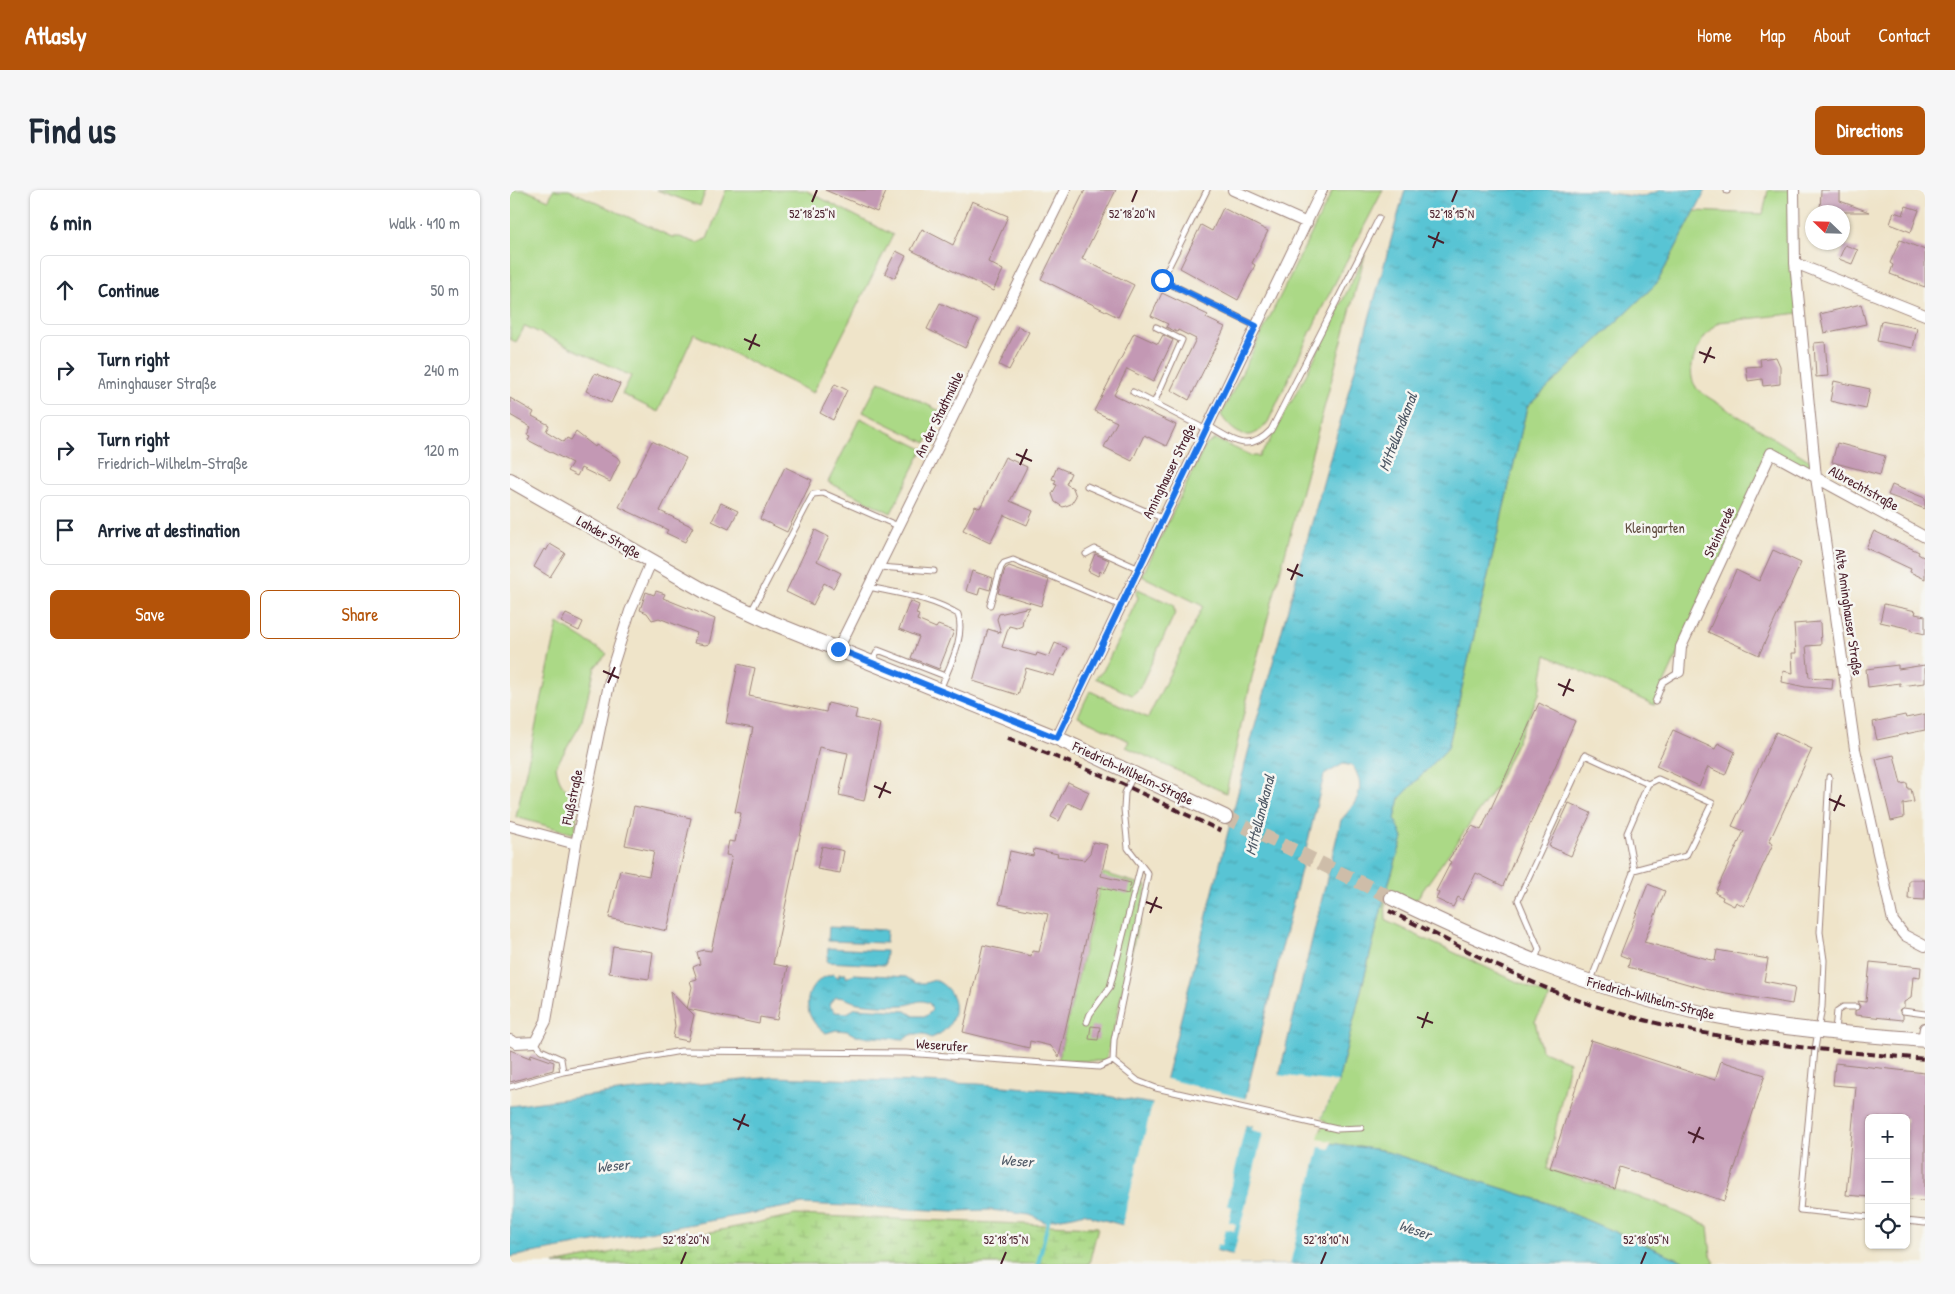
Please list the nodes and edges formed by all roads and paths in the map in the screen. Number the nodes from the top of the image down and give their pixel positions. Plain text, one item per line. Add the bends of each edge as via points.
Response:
1 (1064, 190) edge
2 (1207, 190) edge
3 (1233, 190) edge
4 (1322, 190) edge
5 (1794, 190) edge
6 (1379, 218) dead end
7 (1307, 222) junction
8 (1795, 263) junction
9 (1925, 315) edge
10 (1256, 326) junction
11 (1156, 327) dead end
12 (1133, 392) dead end
13 (1154, 403) junction
14 (1206, 427) junction
15 (1816, 477) junction
16 (510, 480) edge
17 (1087, 486) dead end
18 (1162, 518) junction
19 (899, 527) junction
20 (1925, 537) edge
21 (1086, 554) dead end
22 (652, 562) junction
23 (879, 567) junction
24 (1138, 568) junction
25 (934, 571) dead end
26 (869, 587) junction
27 (708, 593) joint
28 (990, 605) dead end
29 (1119, 605) junction
30 (750, 613) junction
31 (838, 649) junction
32 (872, 663) junction
33 (1679, 672) joint
34 (945, 676) junction
35 (940, 690) junction
36 (1655, 702) dead end
37 (1057, 738) junction
38 (1135, 773) junction
39 (1829, 777) dead end
40 (1648, 784) junction
41 (1225, 816) tunnel mouth
42 (510, 826) edge
43 (576, 844) junction
44 (1140, 865) junction
45 (1634, 870) junction
46 (1392, 898) tunnel mouth
47 (1925, 946) edge
48 (1534, 962) junction
49 (1590, 982) junction
50 (1856, 1007) dead end
51 (1903, 1011) dead end
52 (1925, 1014) edge
53 (1087, 1022) dead end
54 (1819, 1030) junction
55 (1834, 1032) junction
56 (1924, 1036) edge
57 (510, 1040) edge
58 (535, 1042) junction
59 (1113, 1061) junction
60 (563, 1072) junction
61 (510, 1087) edge
62 (1361, 1128) dead end
63 (1865, 1217) edge
64 (1910, 1221) edge
65 (1925, 1223) edge

1 - 19 street, An der Stadtmühle
2 - 10 lane via 1162,280
3 - 7 street
4 - 7 street, Aminghauser Straße
5 - 8 street, Alte Aminghauser Straße
6 - 14 lane via 1271,430 1260,441 1244,445
7 - 10 street, Aminghauser Straße
8 - 9 street
8 - 15 street, Alte Aminghauser Straße
10 - 14 street, Aminghauser Straße
11 - 13 lane via 1182,340
12 - 13 lane
13 - 14 lane
14 - 18 street, Aminghauser Straße
15 - 20 street, Albrechtstraße
15 - 33 street, Steinbrede via 1771,453 1681,647
15 - 47 street, Alte Aminghauser Straße via 1846,696 1867,811 1893,921 1904,935
16 - 22 street, Lahder Straße
17 - 18 lane
18 - 24 street, Aminghauser Straße
19 - 23 street, An der Stadtmühle
19 - 30 lane via 824,493 813,494
21 - 24 lane via 1095,549
22 - 27 street, Lahder Straße
22 - 43 street, Flußstraße via 630,611 613,665
23 - 25 lane
23 - 26 street, An der Stadtmühle
24 - 29 street, Aminghauser Straße
26 - 31 street, An der Stadtmühle
26 - 34 lane via 919,597 958,614 962,624
27 - 30 street, Friedrich-Wilhelm-Straße
28 - 29 lane via 1001,567 1012,560
29 - 37 street, Aminghauser Straße
30 - 31 street, Friedrich-Wilhelm-Straße
31 - 32 street, Friedrich-Wilhelm-Straße
32 - 34 lane via 878,650
32 - 35 street, Friedrich-Wilhelm-Straße
33 - 36 lane via 1664,682
34 - 35 lane
35 - 37 street, Friedrich-Wilhelm-Straße
37 - 38 street, Friedrich-Wilhelm-Straße
38 - 41 street, Friedrich-Wilhelm-Straße
38 - 44 lane via 1125,793 1124,809 1128,848
39 - 54 lane via 1820,932 1824,960
40 - 45 lane via 1627,833
40 - 45 lane via 1658,779 1712,803 1686,856
40 - 48 lane via 1585,756 1518,900 1539,949
42 - 43 street
43 - 58 street, Flußstraße via 546,1021
44 - 53 lane via 1110,987
44 - 59 lane via 1148,874
45 - 49 lane
46 - 48 street, Friedrich-Wilhelm-Straße
48 - 49 street, Friedrich-Wilhelm-Straße
49 - 54 street, Friedrich-Wilhelm-Straße via 1712,1015
50 - 55 lane via 1843,1007 1837,1011
51 - 52 lane
54 - 55 street, Friedrich-Wilhelm-Straße
54 - 63 lane via 1800,1210
55 - 56 street, Friedrich-Wilhelm-Straße
57 - 58 street via 516,1043
58 - 60 lane via 541,1050 560,1059
59 - 60 lane, Weserufer via 1099,1067 906,1054 681,1051
59 - 62 lane via 1138,1081 1156,1088 1337,1129
60 - 61 lane, Weserufer
64 - 65 lane

